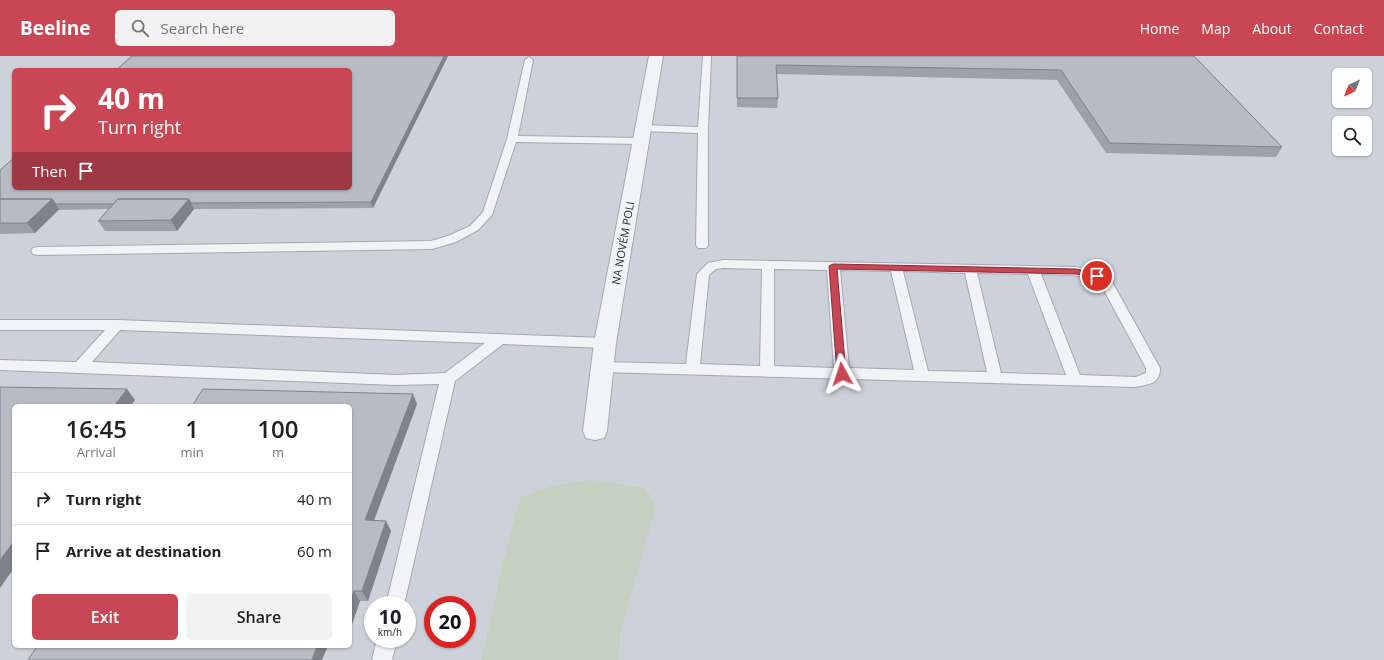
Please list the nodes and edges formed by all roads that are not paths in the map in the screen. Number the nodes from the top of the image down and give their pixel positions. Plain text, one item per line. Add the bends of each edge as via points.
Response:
1 (656, 56) edge
2 (707, 56) edge
3 (529, 60) dead end
4 (703, 130) junction
5 (642, 135) junction
6 (512, 138) junction
7 (702, 245) dead end
8 (37, 251) dead end
9 (768, 265) junction
10 (833, 266) junction
11 (896, 268) junction
12 (970, 269) junction
13 (1034, 270) junction
14 (0, 325) edge
15 (117, 325) junction
16 (499, 340) junction
17 (605, 343) junction
18 (0, 365) edge
19 (80, 367) junction
20 (602, 367) junction
21 (692, 369) junction
22 (767, 372) junction
23 (842, 374) junction
24 (922, 376) junction
25 (448, 378) junction
26 (996, 378) junction
27 (1075, 380) junction
28 (595, 431) dead end
29 (397, 596) edge
30 (384, 648) edge
31 (382, 660) edge

1 - 5 street, NA NOVÉM POLI
2 - 4 lane
3 - 6 lane
4 - 5 lane
4 - 7 lane
5 - 6 lane
5 - 17 street, NA NOVÉM POLI
6 - 8 lane via 488,213 474,228 432,245
9 - 10 lane
9 - 21 lane via 723,264 712,266 702,274
9 - 22 lane
10 - 11 lane
10 - 23 lane
11 - 12 lane
11 - 24 lane
12 - 13 lane
12 - 26 lane
13 - 27 lane
13 - 27 lane via 1084,272 1104,280 1153,368 1153,375 1136,382
14 - 15 lane
15 - 16 lane
15 - 19 lane
16 - 17 lane
16 - 25 lane
17 - 20 street, NA NOVÉM POLI
18 - 19 lane
19 - 25 lane via 396,380
20 - 21 lane
20 - 28 street, NA NOVÉM POLI
21 - 22 lane
22 - 23 lane
23 - 24 lane
24 - 26 lane
25 - 29 lane
26 - 27 lane
30 - 31 lane

